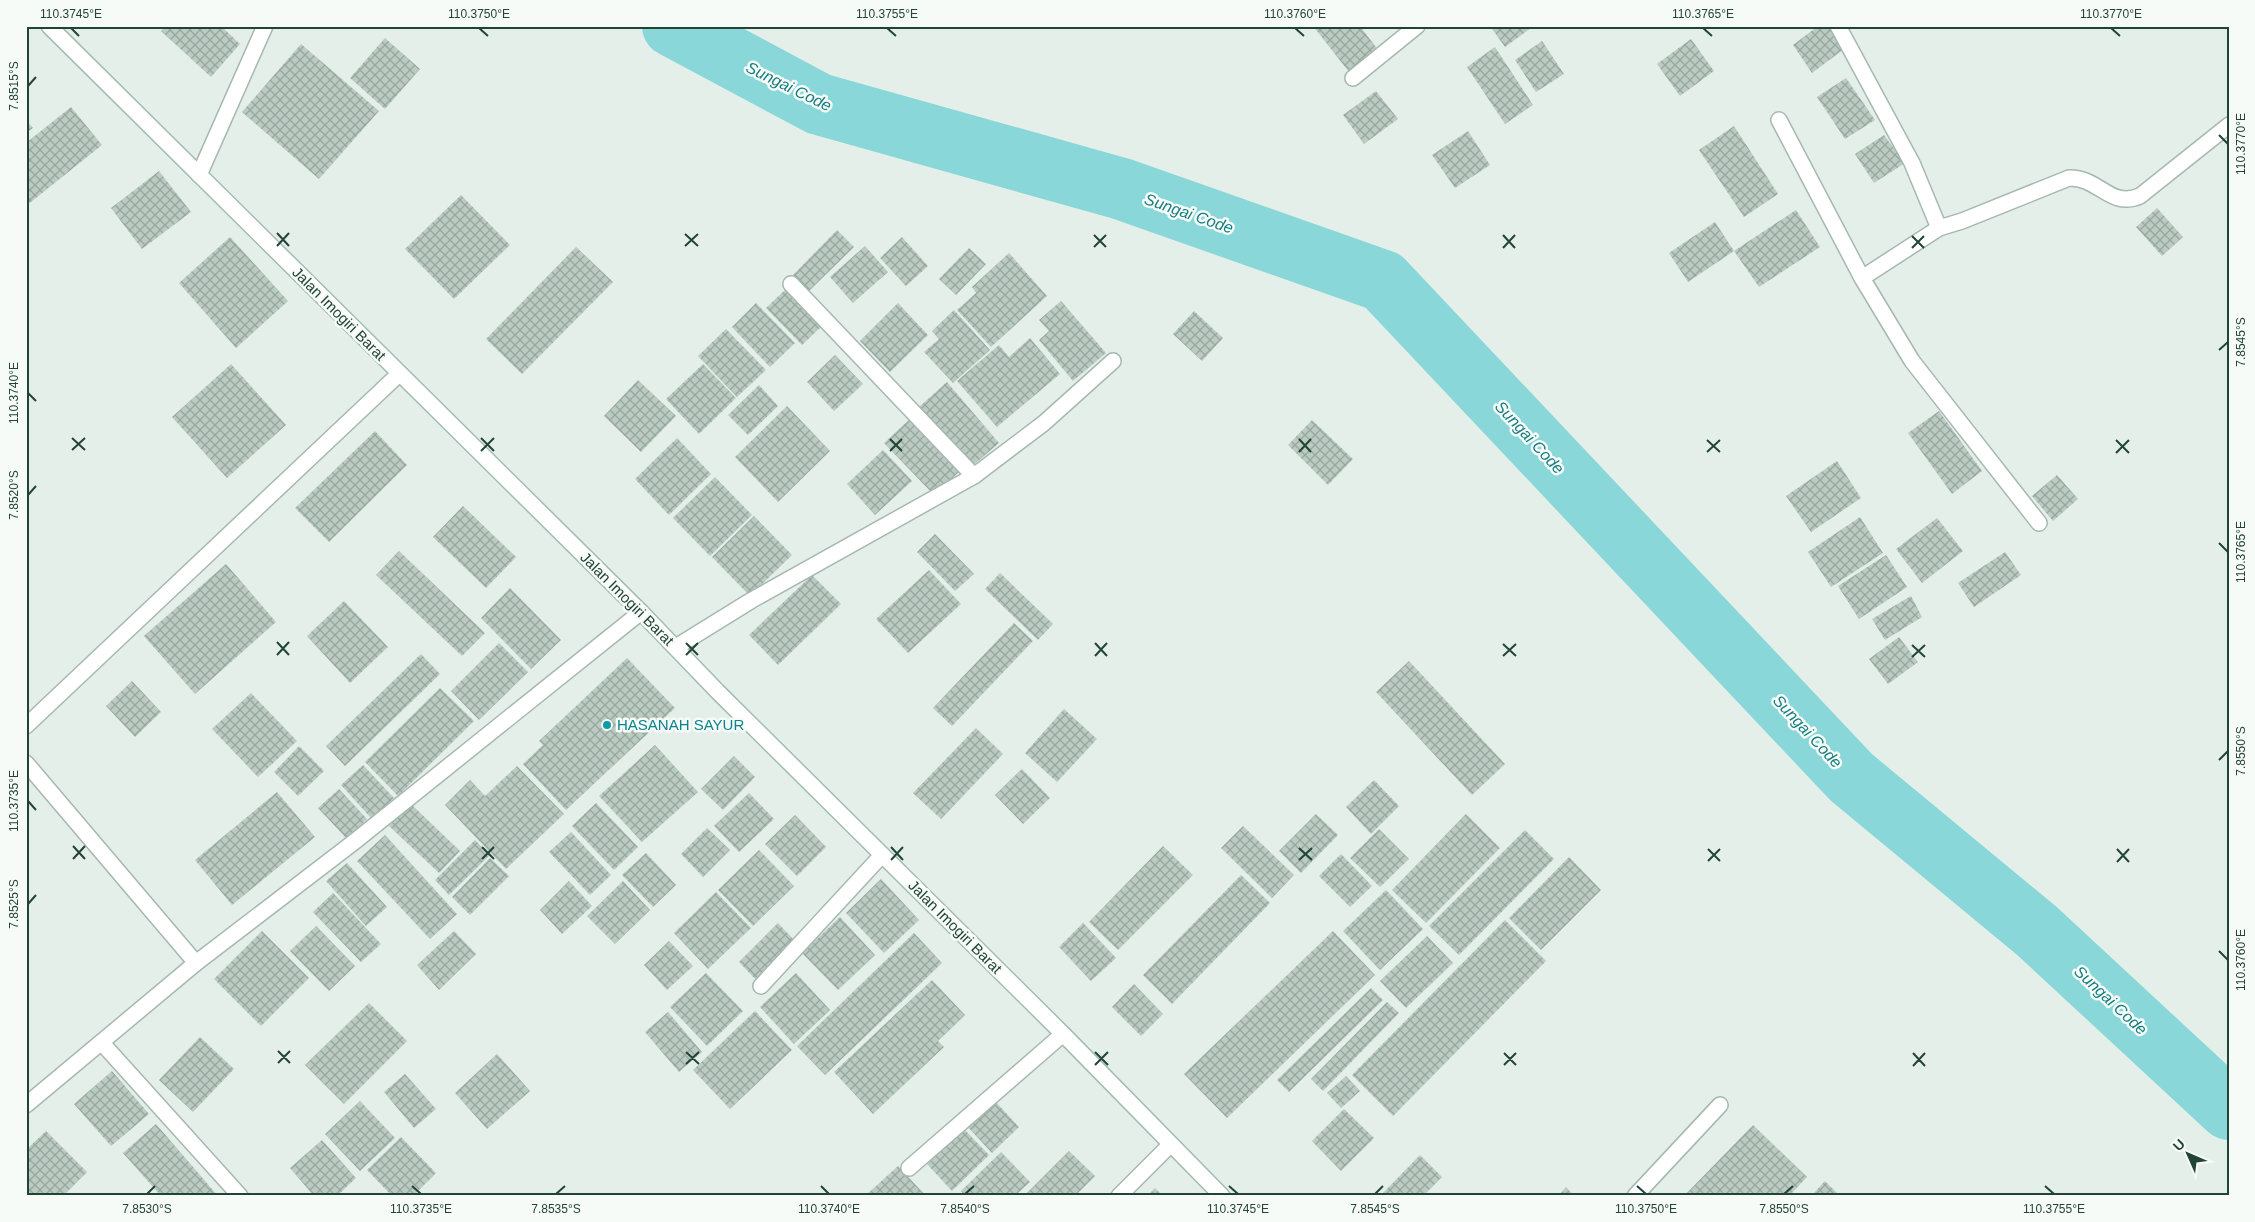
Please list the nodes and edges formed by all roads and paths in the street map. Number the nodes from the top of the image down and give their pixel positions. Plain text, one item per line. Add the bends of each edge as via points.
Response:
1 (49, 26) edge
2 (265, 26) edge
3 (1417, 26) edge
4 (1838, 26) edge
5 (1354, 78) dead end
6 (1779, 120) dead end
7 (2229, 125) edge
8 (199, 174) junction
9 (1939, 228) junction
10 (1862, 278) junction
11 (791, 284) dead end
12 (1113, 361) dead end
13 (399, 374) junction
14 (974, 476) junction
15 (2039, 523) dead end
16 (641, 612) junction
17 (676, 647) junction
18 (26, 726) edge
19 (26, 763) edge
20 (882, 855) junction
21 (196, 964) junction
22 (761, 986) dead end
23 (1062, 1034) junction
24 (102, 1043) junction
25 (26, 1105) edge
26 (1720, 1105) dead end
27 (1170, 1145) junction
28 (909, 1168) dead end
29 (240, 1196) edge
30 (1119, 1196) edge
31 (1222, 1196) edge
32 (1636, 1196) edge

1 - 8 street, Jalan Imogiri Barat
2 - 8 street
3 - 5 street
4 - 9 street via 1912,164
6 - 10 street
7 - 9 street via 2131,200 2122,201 2086,180 2068,178
8 - 13 street, Jalan Imogiri Barat
9 - 10 street
10 - 15 street via 1912,360
11 - 14 street
12 - 14 street via 1044,423
13 - 16 street, Jalan Imogiri Barat
13 - 18 street
14 - 17 street via 752,600
16 - 17 street, Jalan Imogiri Barat
16 - 21 street
17 - 20 street, Jalan Imogiri Barat
19 - 21 street
20 - 22 street
20 - 23 street, Jalan Imogiri Barat
21 - 24 street
23 - 27 street, Jalan Imogiri Barat
23 - 28 street
24 - 25 street
24 - 29 street
26 - 32 street
27 - 30 street
27 - 31 street, Jalan Imogiri Barat

